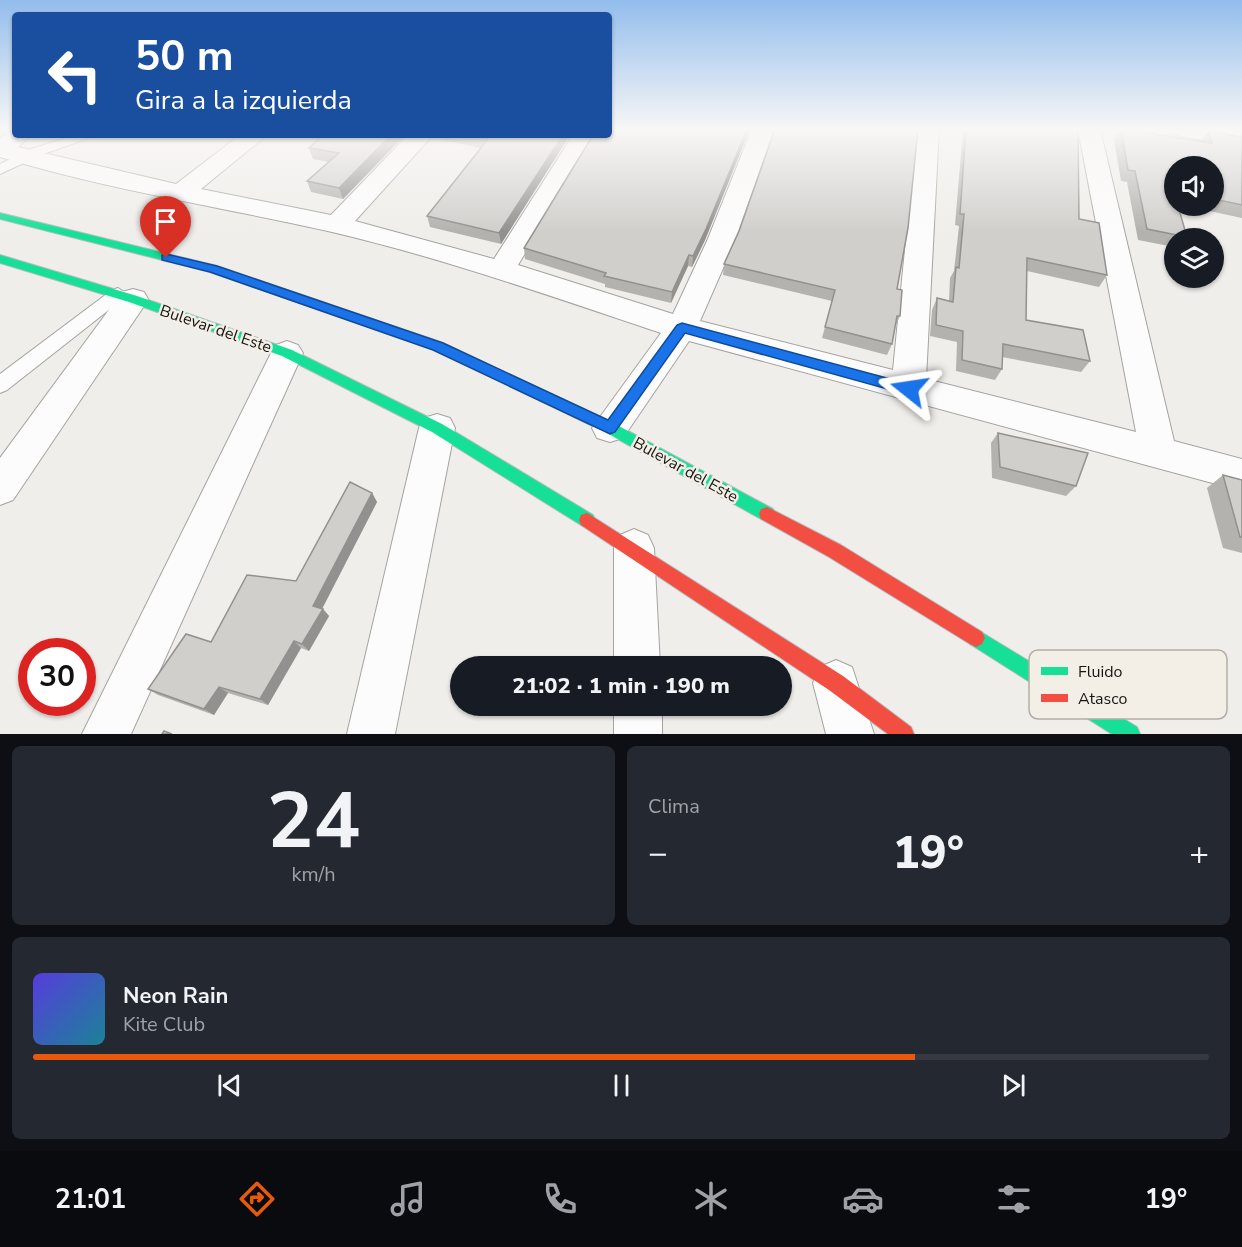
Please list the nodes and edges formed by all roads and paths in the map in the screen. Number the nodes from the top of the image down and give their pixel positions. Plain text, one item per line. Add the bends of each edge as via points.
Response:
1 (56, 163) edge
2 (219, 163) edge
3 (395, 163) edge
4 (567, 163) edge
5 (750, 163) edge
6 (925, 163) edge
7 (1096, 163) edge
8 (181, 193) junction
9 (0, 216) edge
10 (337, 225) junction
11 (0, 259) edge
12 (501, 270) junction
13 (125, 297) junction
14 (682, 328) junction
15 (288, 353) junction
16 (0, 385) edge
17 (909, 389) junction
18 (437, 428) junction
19 (610, 428) junction
20 (1158, 453) junction
21 (1242, 475) edge
22 (0, 488) edge
23 (634, 548) junction
24 (637, 656) edge
25 (1029, 671) edge
26 (836, 683) junction
27 (638, 716) edge
28 (1106, 719) edge
29 (106, 734) edge
30 (371, 734) edge
31 (638, 734) edge
32 (850, 734) edge
33 (904, 734) edge
34 (1130, 734) edge

1 - 8 street
2 - 8 street
3 - 10 street
4 - 12 street
5 - 14 street
6 - 17 street
7 - 20 street
8 - 10 street
9 - 19 highway, Bulevar del Este via 213,269 438,346
10 - 12 street
11 - 13 highway, Bulevar del Este
12 - 14 street
13 - 15 highway, Bulevar del Este
13 - 16 lane
13 - 22 street
14 - 17 street
14 - 19 street
15 - 18 highway, Bulevar del Este
15 - 29 street
17 - 20 street
18 - 23 highway, Bulevar del Este
18 - 30 street
19 - 25 highway, Bulevar del Este via 835,551
20 - 21 street
23 - 24 street
23 - 26 highway, Bulevar del Este
26 - 32 street
26 - 33 highway, Bulevar del Este
27 - 31 street
28 - 34 highway, Bulevar del Este

